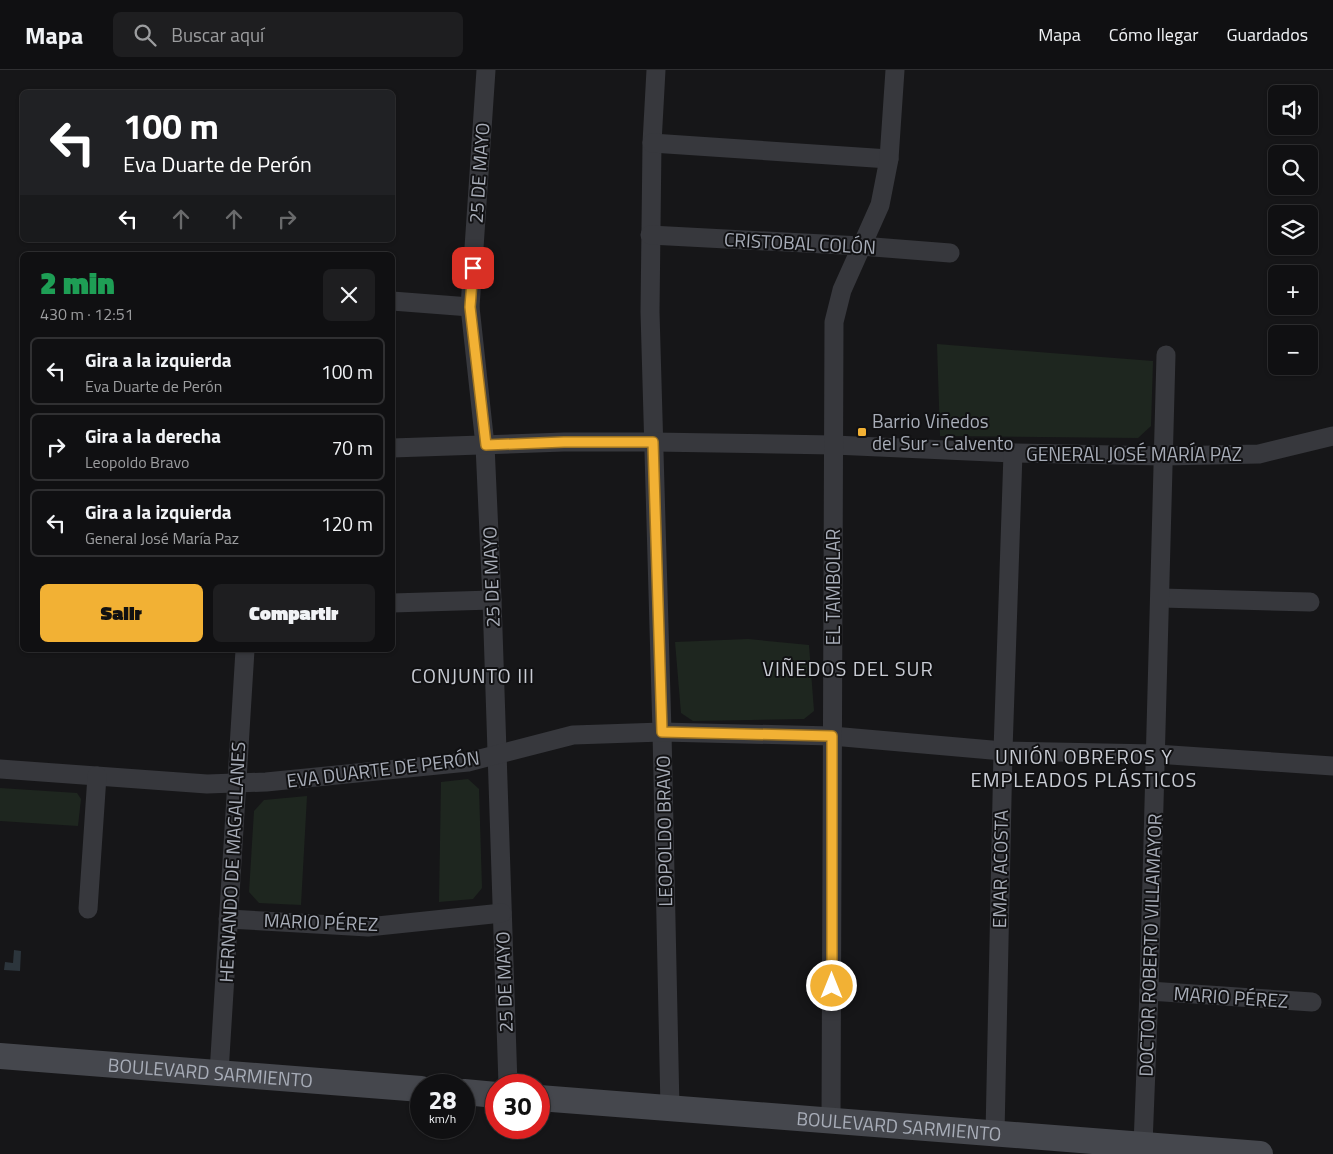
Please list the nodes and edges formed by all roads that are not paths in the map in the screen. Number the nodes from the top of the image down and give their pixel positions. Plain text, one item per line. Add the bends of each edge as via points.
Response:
1 (486, 70) edge
2 (656, 70) edge
3 (895, 70) edge
4 (652, 143) junction
5 (889, 159) junction
6 (650, 235) junction
7 (861, 246) junction
8 (950, 253) dead end
9 (395, 301) edge
10 (470, 307) junction
11 (1166, 355) dead end
12 (1333, 436) edge
13 (653, 442) junction
14 (486, 445) junction
15 (834, 445) junction
16 (395, 448) edge
17 (1013, 453) junction
18 (1164, 456) junction
19 (1161, 598) junction
20 (492, 600) junction
21 (1310, 602) dead end
22 (395, 603) edge
23 (245, 652) edge
24 (662, 732) junction
25 (832, 736) junction
26 (1003, 751) junction
27 (497, 754) junction
28 (1156, 754) junction
29 (1333, 766) edge
30 (0, 769) edge
31 (97, 776) junction
32 (237, 783) junction
33 (88, 909) dead end
34 (502, 913) junction
35 (228, 919) junction
36 (1149, 991) junction
37 (1312, 1002) dead end
38 (0, 1056) edge
39 (219, 1073) junction
40 (508, 1074) edge
41 (410, 1088) edge
42 (550, 1099) edge
43 (670, 1109) junction
44 (831, 1121) junction
45 (996, 1134) junction
46 (1143, 1145) junction
47 (1260, 1154) edge

1 - 10 street, 25 DE MAYO
2 - 4 street, LEOPOLDO BRAVO
3 - 5 street, EL TAMBOLAR
4 - 5 street
4 - 6 street, LEOPOLDO BRAVO
5 - 7 street, EL TAMBOLAR via 880,205
6 - 7 street, CRISTOBAL COLÓN
6 - 13 street, LEOPOLDO BRAVO
7 - 8 street, CRISTOBAL COLÓN
7 - 15 street, EL TAMBOLAR via 842,290 834,322
9 - 10 street
10 - 14 street, 25 DE MAYO
11 - 18 street, DOCTOR ROBERTO VILLAMAYOR
12 - 18 street, GENERAL JOSÉ MARÍA PAZ via 1259,454
13 - 14 street, GENERAL JOSÉ MARÍA PAZ
13 - 15 street, GENERAL JOSÉ MARÍA PAZ
13 - 24 street, LEOPOLDO BRAVO
14 - 16 street, GENERAL JOSÉ MARÍA PAZ
14 - 20 street, 25 DE MAYO
15 - 17 street, GENERAL JOSÉ MARÍA PAZ
15 - 25 street, EL TAMBOLAR
17 - 18 street, GENERAL JOSÉ MARÍA PAZ
17 - 26 street, EMAR ACOSTA
18 - 19 street, DOCTOR ROBERTO VILLAMAYOR
19 - 21 street
19 - 28 street, DOCTOR ROBERTO VILLAMAYOR
20 - 22 street
20 - 27 street, 25 DE MAYO
23 - 32 street, HERNANDO DE MAGALLANES
24 - 25 street, EVA DUARTE DE PERÓN
24 - 27 street, EVA DUARTE DE PERÓN via 573,735
24 - 43 street, LEOPOLDO BRAVO
25 - 26 street, EVA DUARTE DE PERÓN
25 - 44 street, EL TAMBOLAR
26 - 28 street, EVA DUARTE DE PERÓN
26 - 45 street, EMAR ACOSTA
27 - 32 street, EVA DUARTE DE PERÓN via 468,762
27 - 34 street, 25 DE MAYO
28 - 29 street, EVA DUARTE DE PERÓN
28 - 36 street, DOCTOR ROBERTO VILLAMAYOR
30 - 31 street, EVA DUARTE DE PERÓN
31 - 32 street, EVA DUARTE DE PERÓN
31 - 33 street
32 - 35 street, HERNANDO DE MAGALLANES
34 - 35 street, MARIO PÉREZ via 368,927
34 - 40 street, 25 DE MAYO
35 - 39 street, HERNANDO DE MAGALLANES
36 - 37 street, MARIO PÉREZ
36 - 46 street, DOCTOR ROBERTO VILLAMAYOR
38 - 39 street, BOULEVARD SARMIENTO
39 - 41 street, BOULEVARD SARMIENTO
42 - 43 street, BOULEVARD SARMIENTO
43 - 44 street, BOULEVARD SARMIENTO
44 - 45 street, BOULEVARD SARMIENTO
45 - 46 street, BOULEVARD SARMIENTO
46 - 47 street, BOULEVARD SARMIENTO

